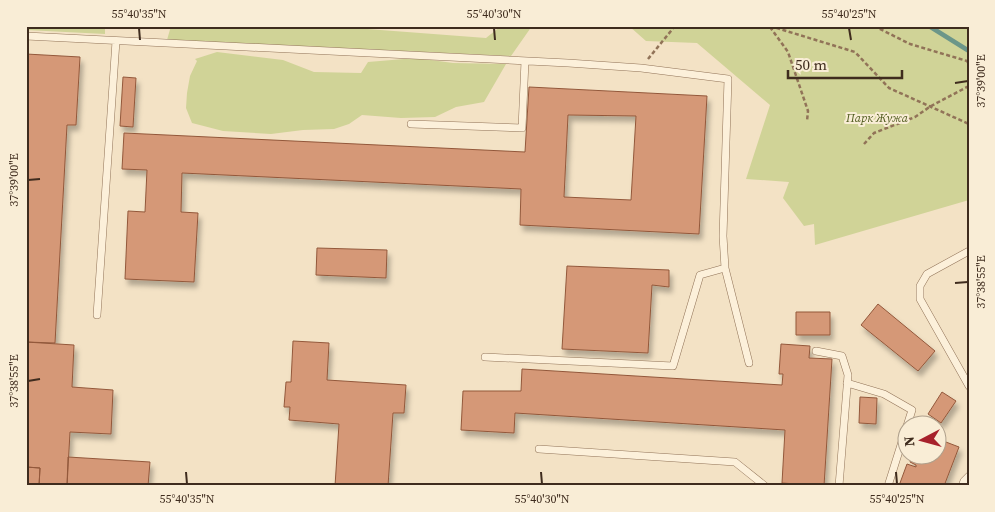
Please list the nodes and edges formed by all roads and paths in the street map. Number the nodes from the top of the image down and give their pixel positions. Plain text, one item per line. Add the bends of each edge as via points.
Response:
1 (675, 26) edge
2 (770, 26) edge
3 (874, 26) edge
4 (26, 36) edge
5 (116, 41) junction
6 (525, 61) junction
7 (969, 64) edge
8 (641, 68) junction
9 (969, 86) edge
10 (931, 106) junction
11 (807, 121) dead end
12 (411, 124) dead end
13 (969, 124) edge
14 (864, 144) dead end
15 (969, 251) edge
16 (726, 268) junction
17 (97, 315) dead end
18 (816, 350) dead end
19 (485, 357) dead end
20 (749, 363) dead end
21 (847, 383) junction
22 (969, 386) edge
23 (539, 449) dead end
24 (969, 476) edge
25 (764, 486) edge
26 (839, 486) edge
27 (888, 486) edge
28 (962, 486) edge

1 - 8 path
2 - 10 path via 855,52 888,88
2 - 11 path via 788,52 808,111
3 - 7 path via 910,44
4 - 5 lane
5 - 6 lane
5 - 17 lane
6 - 8 lane
6 - 12 lane via 522,128
8 - 16 lane via 728,79 723,236
9 - 10 path
10 - 13 path
10 - 14 path via 915,117 874,133
15 - 22 lane via 927,274 920,286 920,299
16 - 19 lane via 700,275 674,366
16 - 20 lane
18 - 21 lane via 842,356
21 - 26 lane
21 - 27 lane via 884,394 912,410
23 - 25 lane via 735,462
24 - 28 lane

